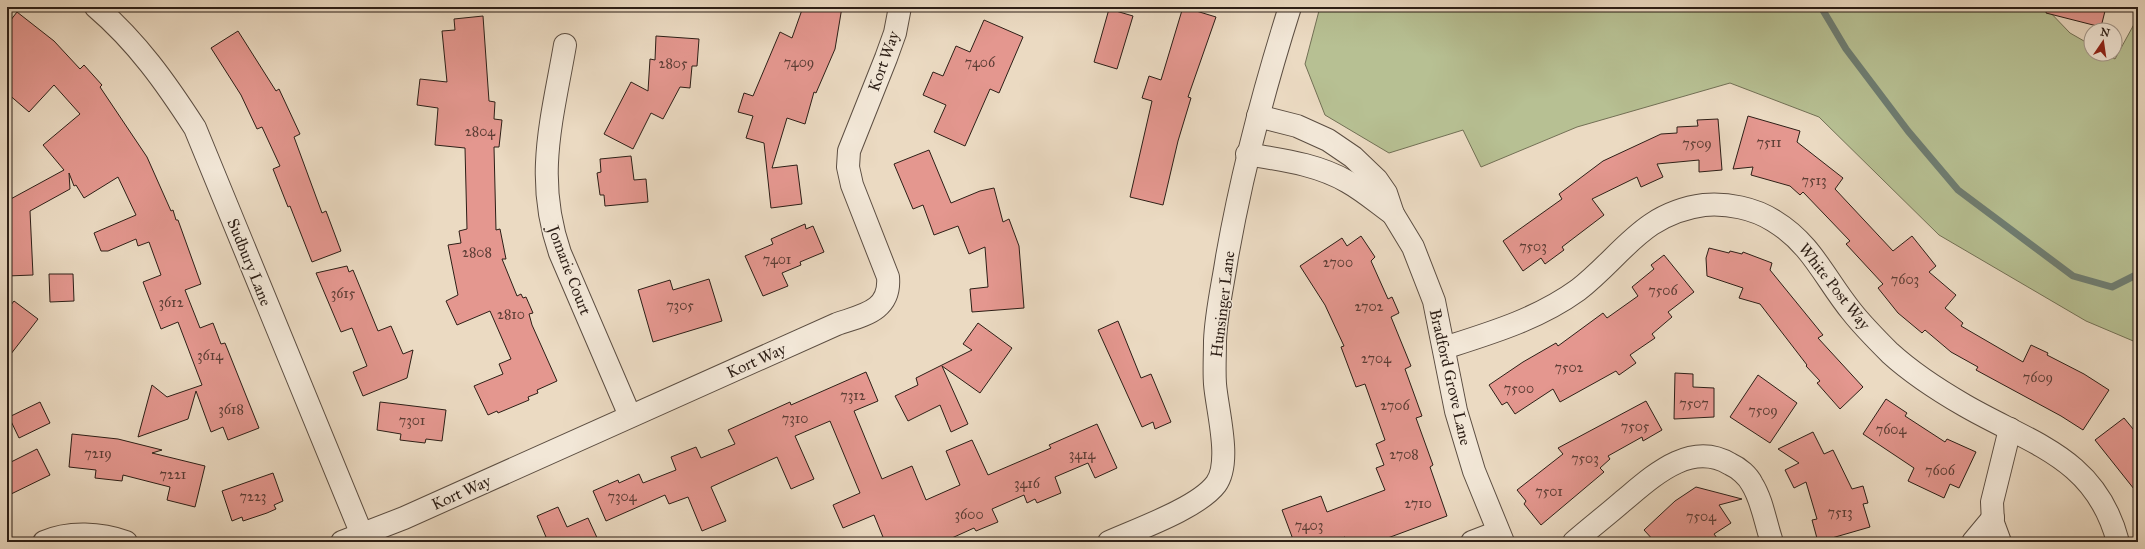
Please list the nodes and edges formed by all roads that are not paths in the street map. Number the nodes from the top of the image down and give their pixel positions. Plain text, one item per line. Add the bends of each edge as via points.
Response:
1 (96, 7) edge
2 (900, 7) edge
3 (1290, 7) edge
4 (565, 45) dead end
5 (1258, 116) junction
6 (1247, 154) junction
7 (1393, 214) junction
8 (1444, 348) junction
9 (630, 416) junction
10 (2010, 429) junction
11 (1993, 518) junction
12 (1500, 537) edge
13 (364, 538) edge
14 (1771, 539) dead end
15 (44, 542) edge
16 (126, 542) edge
17 (342, 542) edge
18 (1109, 542) edge
19 (1472, 542) edge
20 (1574, 542) edge
21 (1974, 542) edge
22 (2000, 542) edge
23 (2118, 542) edge

1 - 13 street, Sudbury Lane via 118,26 146,57 195,128
2 - 9 street, Kort Way via 895,33 849,151 848,167 852,185 888,276 889,286 879,307 874,312 837,324
3 - 5 street, Hunsinger Lane
4 - 9 street, Jomarie Court via 548,142 547,202 560,253
5 - 6 street, Hunsinger Lane
5 - 7 street, Bradford Grove Lane via 1303,129 1328,140 1353,157 1377,180 1386,194
6 - 7 street, Bradford Grove Lane via 1318,168 1348,182
6 - 18 street, Hunsinger Lane via 1232,228 1215,340 1215,384 1223,451 1221,473 1216,483 1199,499
7 - 8 street, Bradford Grove Lane via 1413,247 1427,280
8 - 10 street, White Post Way via 1537,315 1577,290 1637,234 1669,214 1705,205 1723,205 1758,213 1797,238 1823,268 1852,312 1889,352 1919,376 1964,405
8 - 12 street, Bradford Grove Lane via 1456,411 1474,471
9 - 13 street, Kort Way
10 - 11 street via 1992,502
10 - 23 street, White Post Way via 2058,454 2075,468 2090,484 2108,512
11 - 21 street
11 - 22 street
12 - 19 street
13 - 17 street, Kort Way
14 - 20 street via 1752,484 1738,468 1713,457 1691,457 1657,473
15 - 16 street via 75,535 96,535

